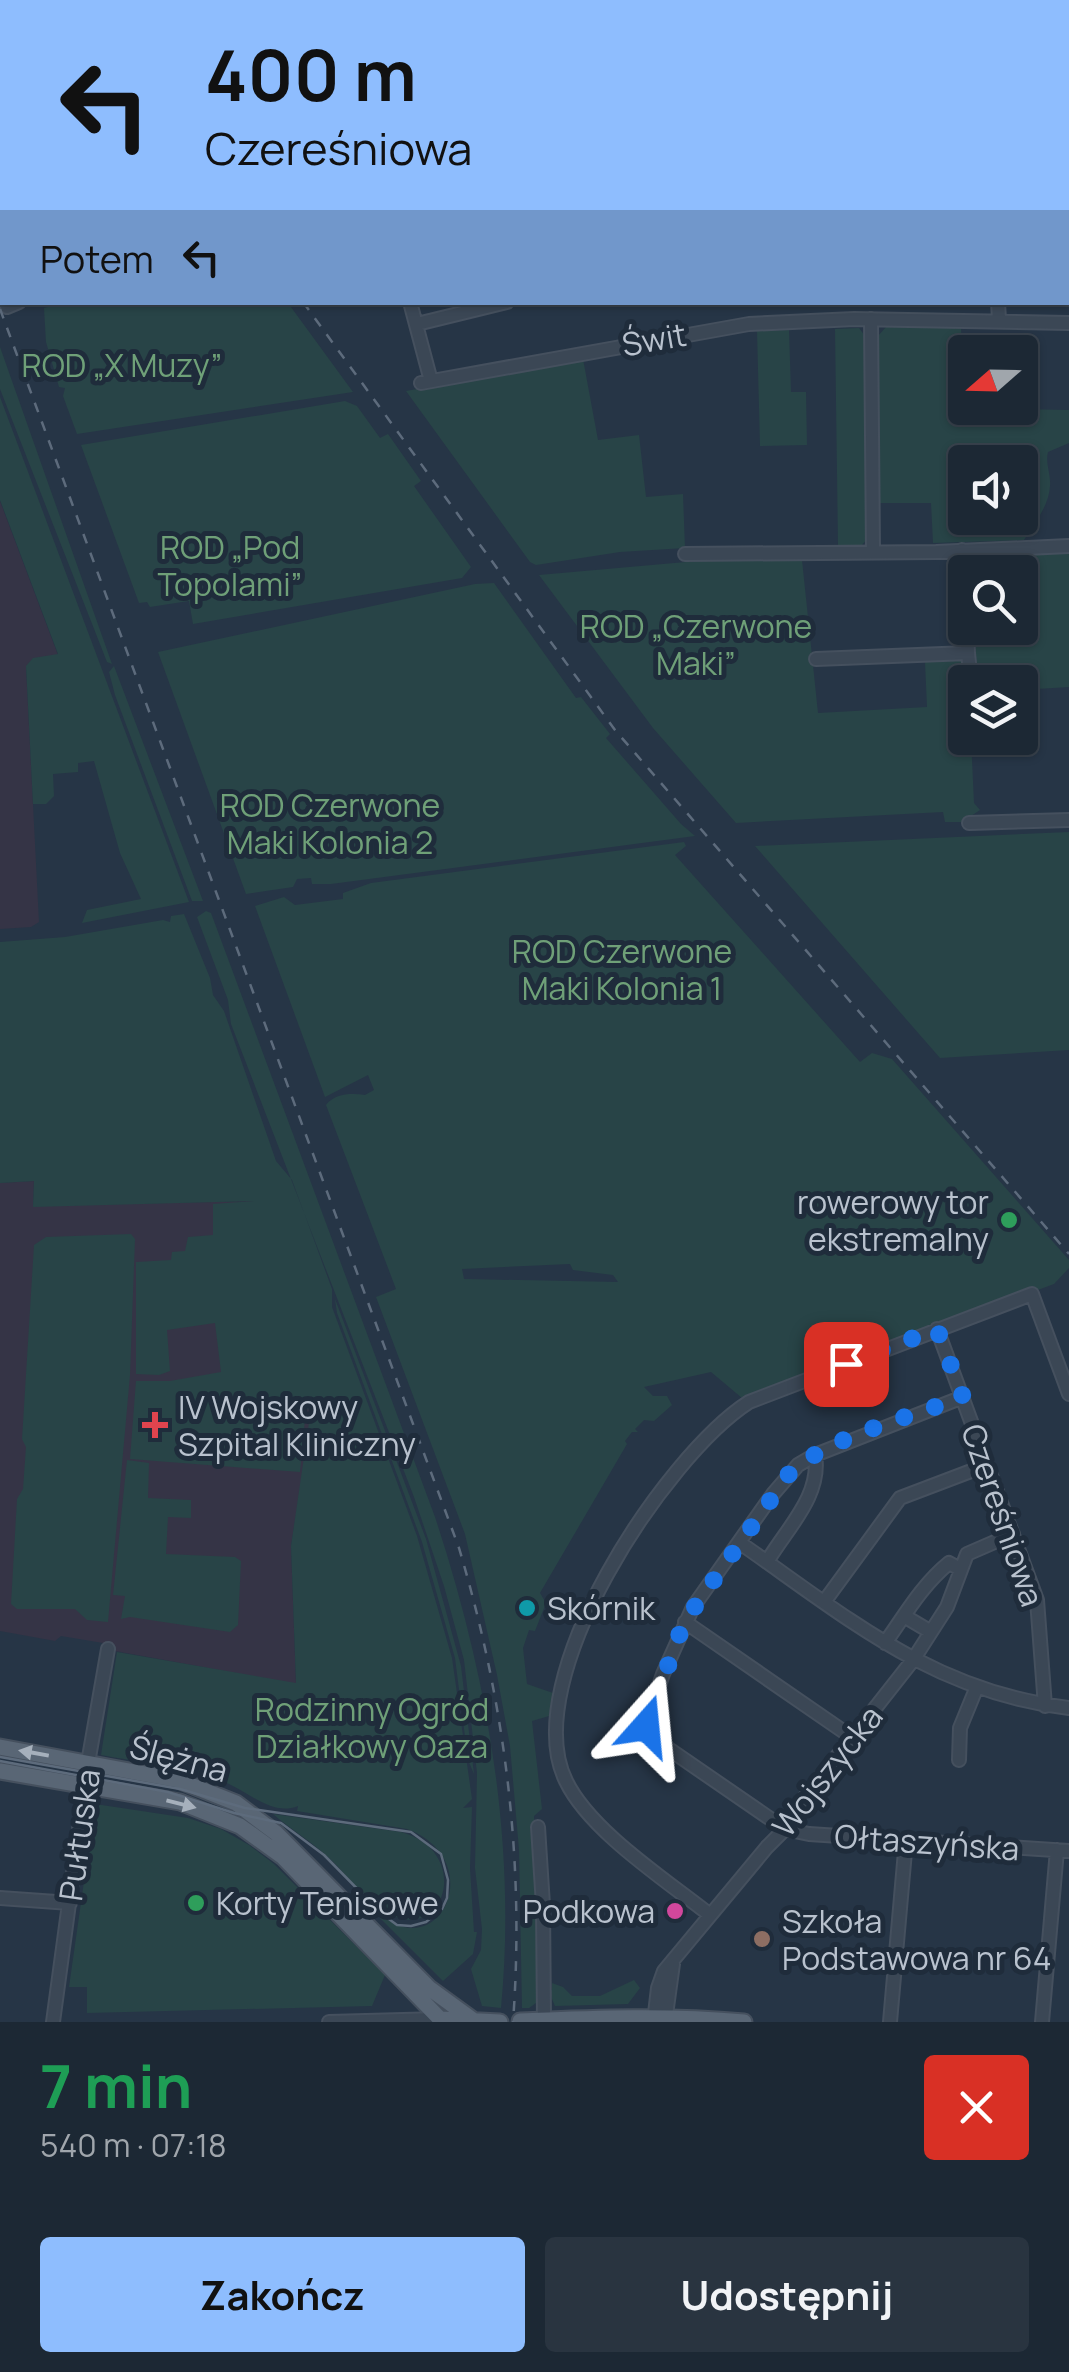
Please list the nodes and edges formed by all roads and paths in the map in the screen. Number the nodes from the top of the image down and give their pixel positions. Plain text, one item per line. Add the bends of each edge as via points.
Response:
1 (411, 305) edge
2 (495, 305) edge
3 (998, 305) edge
4 (871, 319) junction
5 (999, 320) junction
6 (1069, 323) edge
7 (417, 324) junction
8 (1069, 546) edge
9 (962, 550) junction
10 (873, 551) junction
11 (685, 554) dead end
12 (962, 555) edge
13 (968, 645) edge
14 (968, 653) junction
15 (816, 659) dead end
16 (969, 665) edge
17 (1069, 820) edge
18 (969, 824) dead end
19 (937, 1329) junction
20 (1069, 1394) edge
21 (963, 1397) junction
22 (815, 1455) junction
23 (987, 1465) junction
24 (1013, 1534) junction
25 (740, 1543) junction
26 (767, 1562) junction
27 (960, 1569) junction
28 (824, 1602) junction
29 (904, 1616) junction
30 (684, 1622) junction
31 (931, 1632) junction
32 (885, 1643) junction
33 (108, 1649) dead end
34 (912, 1660) junction
35 (976, 1689) junction
36 (1045, 1706) junction
37 (1069, 1708) edge
38 (853, 1738) junction
39 (0, 1747) edge
40 (958, 1760) dead end
41 (88, 1763) junction
42 (0, 1770) edge
43 (86, 1786) junction
44 (538, 1827) dead end
45 (786, 1829) junction
46 (906, 1840) junction
47 (1063, 1851) edge
48 (0, 1898) edge
49 (70, 1904) junction
50 (710, 1915) junction
51 (412, 1989) junction
52 (400, 2020) edge
53 (440, 2020) edge
54 (546, 2021) edge
55 (662, 2021) edge
56 (53, 2022) edge
57 (329, 2022) edge
58 (476, 2022) edge
59 (500, 2022) edge
60 (520, 2022) edge
61 (744, 2022) edge
62 (890, 2022) edge
63 (1042, 2022) edge

1 - 7 street
2 - 7 street
3 - 5 street
4 - 5 street, Świt
4 - 7 street, Świt via 734,326 426,382
4 - 10 street
5 - 6 street, Świt
8 - 9 street
9 - 10 street
9 - 12 street
10 - 11 street
13 - 14 street
14 - 15 street
14 - 16 street
17 - 18 street
19 - 20 street via 1032,1294
19 - 21 street, Czereśniowa
19 - 50 street via 742,1407 686,1460 645,1512 579,1631 555,1711 564,1777 596,1822
21 - 22 street
21 - 23 street, Czereśniowa
22 - 25 street via 789,1474
22 - 26 street via 811,1493
23 - 24 street, Czereśniowa
23 - 28 street via 900,1498
24 - 27 street via 972,1550
24 - 36 street, Czereśniowa via 1038,1608
25 - 26 street
25 - 30 street
26 - 28 street
27 - 29 street via 948,1564
27 - 31 street, Wojszycka
28 - 32 street
29 - 31 street
29 - 32 street
30 - 38 street
30 - 45 street via 647,1732
31 - 34 street, Wojszycka
32 - 34 street
33 - 41 street, Pułtuska
34 - 35 street
34 - 38 street, Wojszycka
35 - 36 street
35 - 40 street via 960,1728
36 - 37 street
38 - 45 street, Wojszycka
41 -> 39 main road, Ślężna
41 - 43 street, Pułtuska
41 - 58 main road, Ślężna via 193,1784 253,1813 429,1988
42 - 43 main road, Ślężna
43 - 49 street, Pułtuska
43 -> 51 main road, Ślężna via 180,1802 240,1826 276,1850
44 - 54 street
45 - 46 street, Ołtaszyńska
45 - 50 street, Wojszycka
46 - 47 street, Ołtaszyńska
46 - 62 street
47 - 63 street
48 - 49 street
49 - 56 street, Pułtuska
50 - 55 street, Wojszycka via 660,1982
51 - 52 street via 412,2004
51 - 53 main road, Ślężna
52 - 53 street
52 - 57 street
53 - 58 main road
54 - 55 main road
54 - 60 main road
55 - 61 main road via 684,2016
58 - 59 main road

